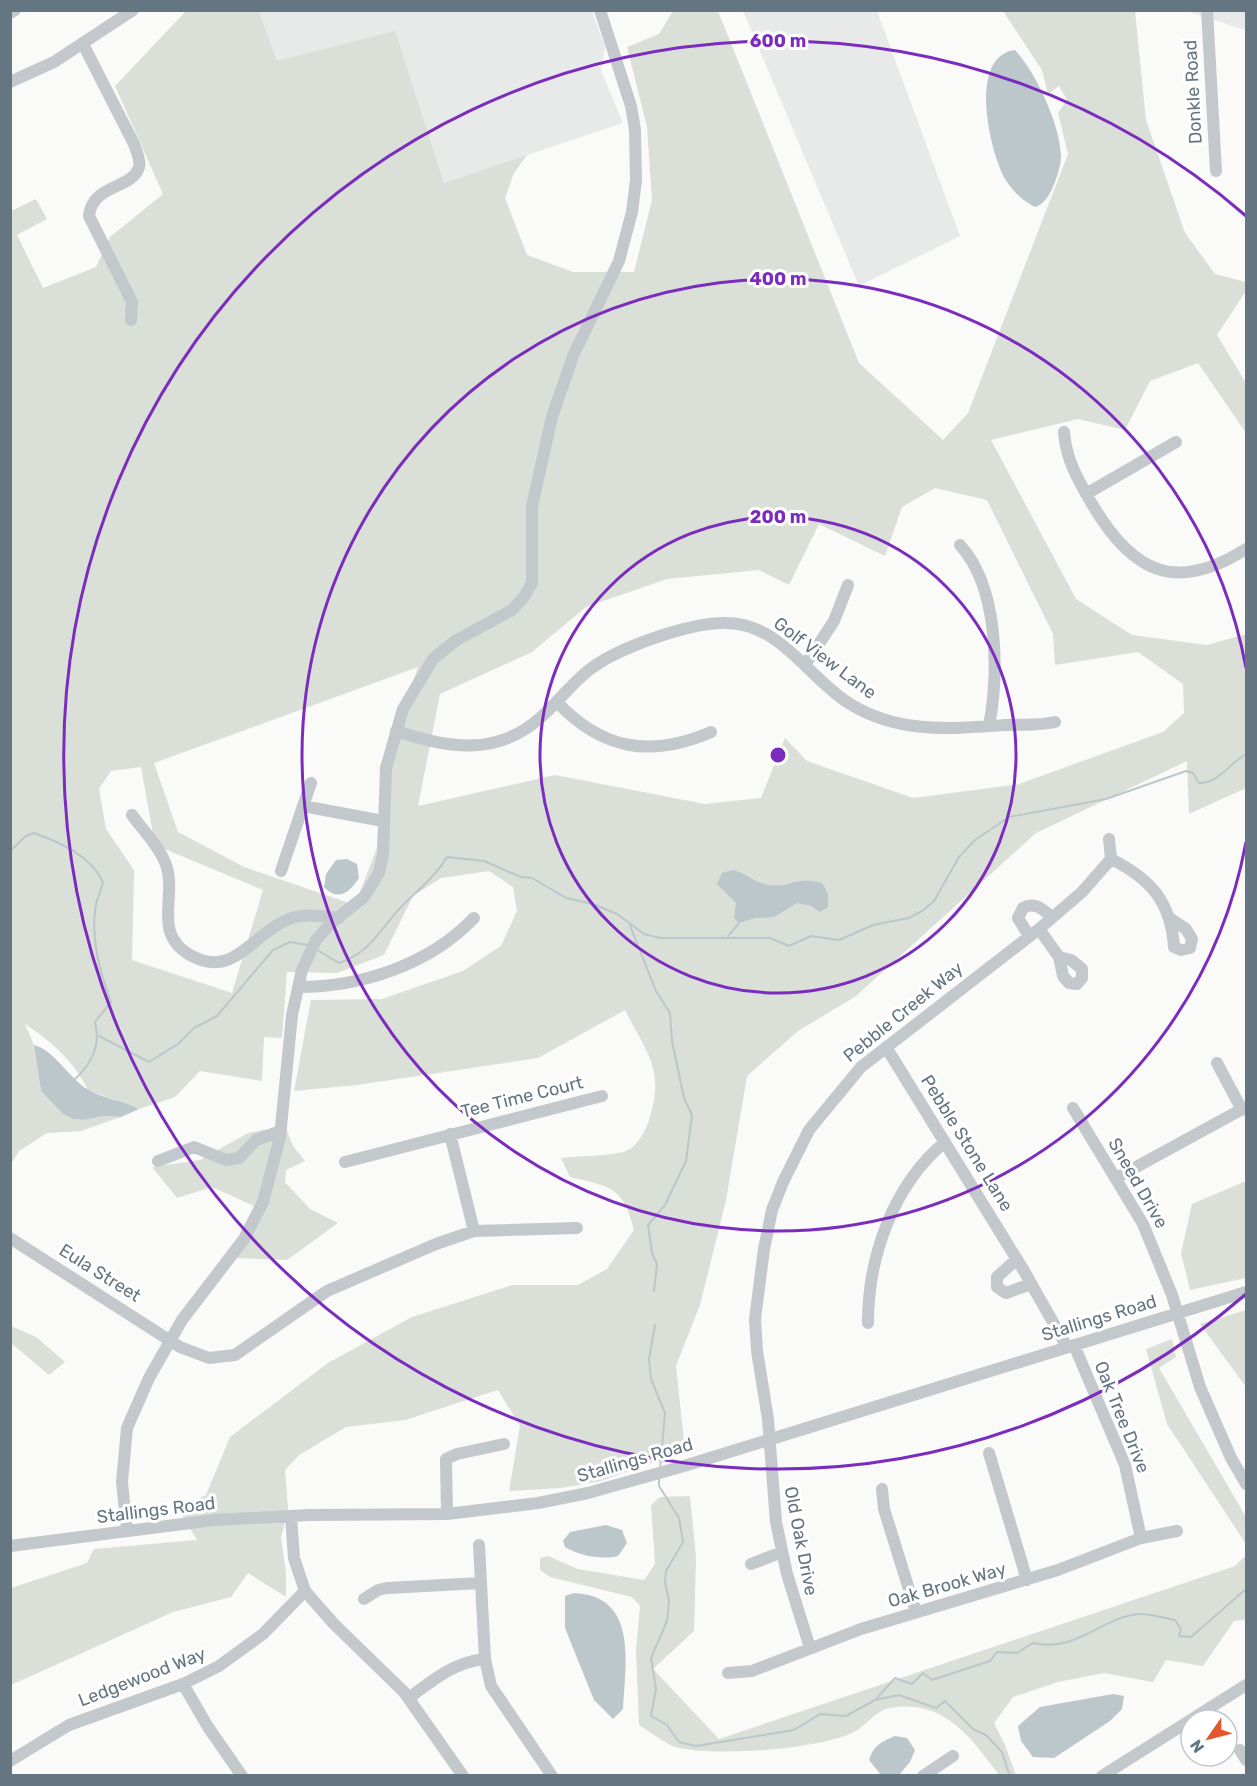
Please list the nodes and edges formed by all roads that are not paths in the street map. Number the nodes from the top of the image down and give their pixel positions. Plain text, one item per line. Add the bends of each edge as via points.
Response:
1 (15, 10) edge
2 (133, 10) edge
3 (600, 10) edge
4 (1207, 10) edge
5 (10, 13) edge
6 (83, 44) junction
7 (10, 82) edge
8 (1216, 171) dead end
9 (131, 320) dead end
10 (1064, 432) dead end
11 (1176, 442) dead end
12 (1086, 494) junction
13 (960, 545) dead end
14 (1246, 549) edge
15 (848, 585) dead end
16 (805, 665) junction
17 (557, 702) junction
18 (1055, 722) dead end
19 (989, 726) junction
20 (396, 731) junction
21 (711, 732) dead end
22 (311, 783) dead end
23 (303, 806) junction
24 (132, 815) dead end
25 (383, 821) junction
26 (1108, 839) dead end
27 (1111, 859) junction
28 (281, 871) dead end
29 (1052, 917) junction
30 (339, 918) junction
31 (474, 918) dead end
32 (1171, 919) dead end
33 (1034, 933) junction
34 (1059, 957) dead end
35 (298, 987) junction
36 (886, 1047) junction
37 (1216, 1063) dead end
38 (602, 1096) dead end
39 (1073, 1108) dead end
40 (1244, 1108) edge
41 (281, 1131) junction
42 (450, 1134) junction
43 (945, 1142) junction
44 (158, 1161) dead end
45 (345, 1162) dead end
46 (1116, 1178) junction
47 (576, 1228) dead end
48 (474, 1231) junction
49 (10, 1238) edge
50 (1017, 1259) junction
51 (1032, 1284) junction
52 (1246, 1292) edge
53 (1177, 1313) junction
54 (868, 1323) dead end
55 (171, 1340) junction
56 (1070, 1346) junction
57 (769, 1438) junction
58 (504, 1444) dead end
59 (989, 1453) dead end
60 (1246, 1484) edge
61 (882, 1489) dead end
62 (447, 1514) junction
63 (291, 1516) junction
64 (127, 1530) junction
65 (1177, 1531) dead end
66 (1141, 1538) junction
67 (479, 1545) dead end
68 (10, 1546) edge
69 (782, 1552) junction
70 (751, 1564) dead end
71 (1027, 1580) junction
72 (481, 1583) junction
73 (305, 1591) junction
74 (364, 1599) dead end
75 (916, 1612) junction
76 (810, 1648) junction
77 (485, 1659) junction
78 (728, 1673) dead end
79 (183, 1684) junction
80 (1246, 1685) edge
81 (409, 1698) junction
82 (953, 1756) dead end
83 (10, 1761) edge
84 (242, 1776) edge
85 (463, 1776) edge
86 (552, 1776) edge
87 (923, 1776) edge
88 (1102, 1776) edge

1 - 5 street
2 - 6 street
3 - 20 street via 631,106 636,180 619,261 573,356 552,417 532,506 532,583 512,610 455,641 433,659 410,694
4 - 8 street, Donkle Road
6 - 7 street
6 - 9 street via 139,161 138,171 94,201 89,216 132,302
10 - 12 street via 1070,465
11 - 12 street
12 - 14 street via 1116,541 1149,566 1171,572 1200,571
13 - 19 street via 981,585 993,626 995,661
15 - 16 street via 834,621
16 - 17 street, Golf View Lane via 761,631 738,624 714,623 615,653 588,671
16 - 19 street, Golf View Lane via 846,701 885,721 928,729
17 - 20 street, Golf View Lane via 521,733 486,746 451,746
17 - 21 street via 590,732 629,746 668,746
18 - 19 street, Golf View Lane
20 - 25 street via 386,768
22 - 23 street
23 - 25 street
23 - 28 street
24 - 30 street via 164,859 170,879 170,938 199,960 216,964 232,959 270,928 291,918
25 - 30 street via 382,860 377,878 364,897
26 - 27 street
27 - 29 street, Pebble Creek Way via 1082,892
27 - 32 street via 1147,882
29 - 33 street, Pebble Creek Way
29 - 33 street via 1037,906 1023,908 1019,922
30 - 35 street via 316,940
31 - 35 street via 456,935 387,974 344,984
33 - 34 street
33 - 36 street, Pebble Creek Way
35 - 41 street
36 - 43 street, Pebble Stone Lane
36 - 57 street, Pebble Creek Way via 845,1084 810,1130 795,1153 772,1209 754,1319
37 - 40 street
38 - 42 street, Tee Time Court
39 - 46 street, Sneed Drive
40 - 46 street
41 - 44 street via 256,1140 239,1158 226,1160 194,1147
41 - 55 street via 255,1221
42 - 45 street, Tee Time Court
42 - 48 street
43 - 50 street, Pebble Stone Lane
43 - 54 street via 914,1178 885,1228 873,1272
46 - 53 street, Sneed Drive via 1146,1230
47 - 48 street, Eula Street
48 - 55 street, Eula Street via 327,1291 235,1355 203,1357
49 - 55 street, Eula Street
50 - 51 street, Pebble Stone Lane
50 - 51 street via 997,1277 997,1287 1006,1293
51 - 56 street, Pebble Stone Lane
52 - 53 street, Stallings Road
53 - 56 street, Stallings Road
53 - 60 street, Sneed Drive via 1200,1387
55 - 64 street via 140,1397 124,1438 122,1482
56 - 57 street, Stallings Road
56 - 66 street, Oak Tree Drive via 1125,1466
57 - 62 street, Stallings Road via 684,1466 538,1503
57 - 69 street, Old Oak Drive via 771,1484
58 - 62 street via 446,1460
59 - 71 street
61 - 75 street via 884,1509
62 - 63 street, Stallings Road
63 - 64 street, Stallings Road
63 - 73 street via 294,1558
64 - 68 street, Stallings Road
65 - 66 street, Oak Brook Way
66 - 71 street, Oak Brook Way
67 - 72 street
69 - 70 street
69 - 76 street, Old Oak Drive
71 - 75 street, Oak Brook Way
72 - 74 street via 387,1588
72 - 77 street
73 - 79 street, Ledgewood Way via 250,1645
73 - 81 street
75 - 76 street, Oak Brook Way
76 - 78 street, Oak Brook Way via 752,1671
77 - 81 street via 459,1664
77 - 86 street via 491,1686
79 - 83 street, Ledgewood Way via 78,1721
79 - 84 street
80 - 88 street
81 - 85 street
82 - 87 street

